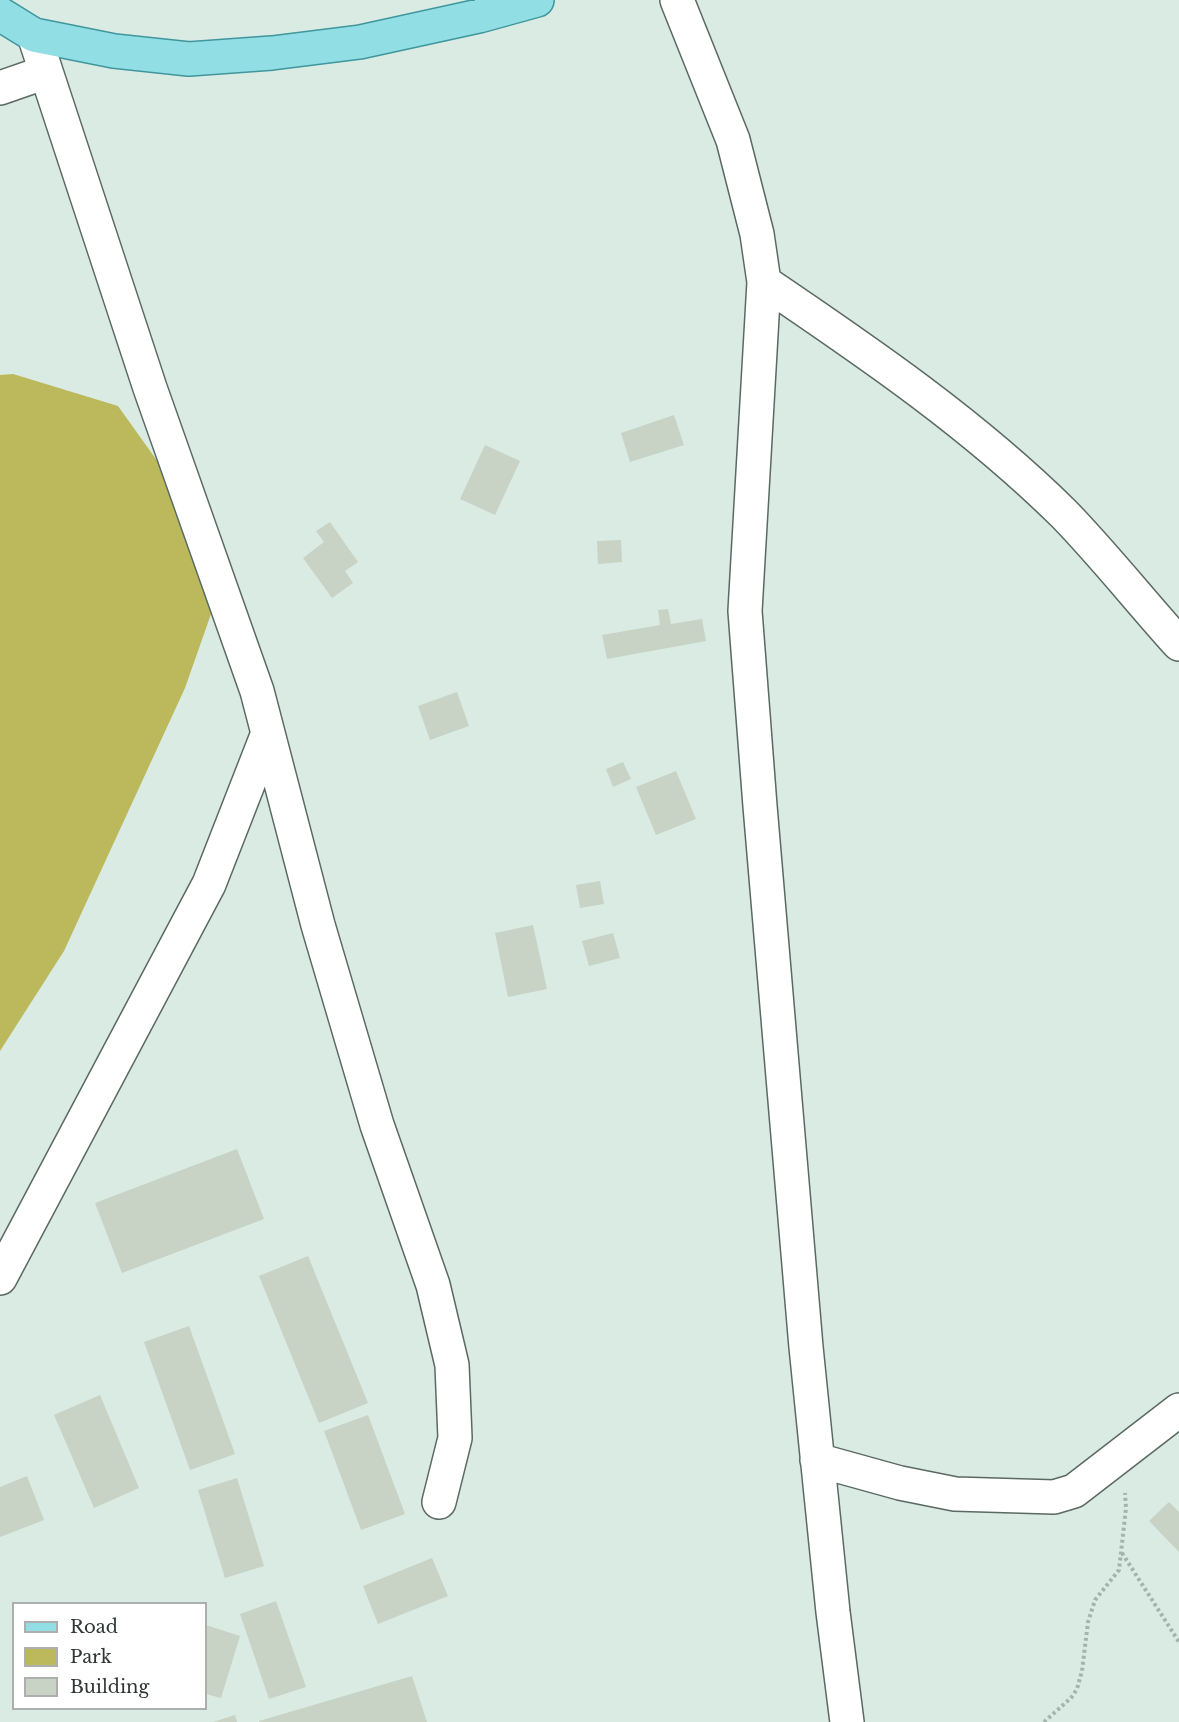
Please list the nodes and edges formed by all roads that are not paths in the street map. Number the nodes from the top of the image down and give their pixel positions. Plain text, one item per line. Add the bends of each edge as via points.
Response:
1 (537, 0) edge
2 (677, 0) edge
3 (478, 8) edge
4 (0, 14) edge
5 (34, 35) junction
6 (46, 72) junction
7 (0, 88) edge
8 (764, 282) junction
9 (1179, 644) edge
10 (268, 733) junction
11 (0, 1278) edge
12 (1179, 1410) edge
13 (817, 1460) junction
14 (439, 1502) dead end
15 (847, 1722) edge

1 - 3 main road
2 - 8 street via 733,140 757,234
3 - 5 main road via 360,42 189,59 114,51
4 - 5 main road
5 - 6 street
6 - 7 street
6 - 10 street
8 - 9 street via 971,430 1064,515
8 - 13 street via 745,611
10 - 11 street via 208,884
10 - 14 street via 325,947 377,1125 433,1286 452,1365 455,1438
12 - 13 street via 1074,1491 1054,1497 955,1494
13 - 15 street

